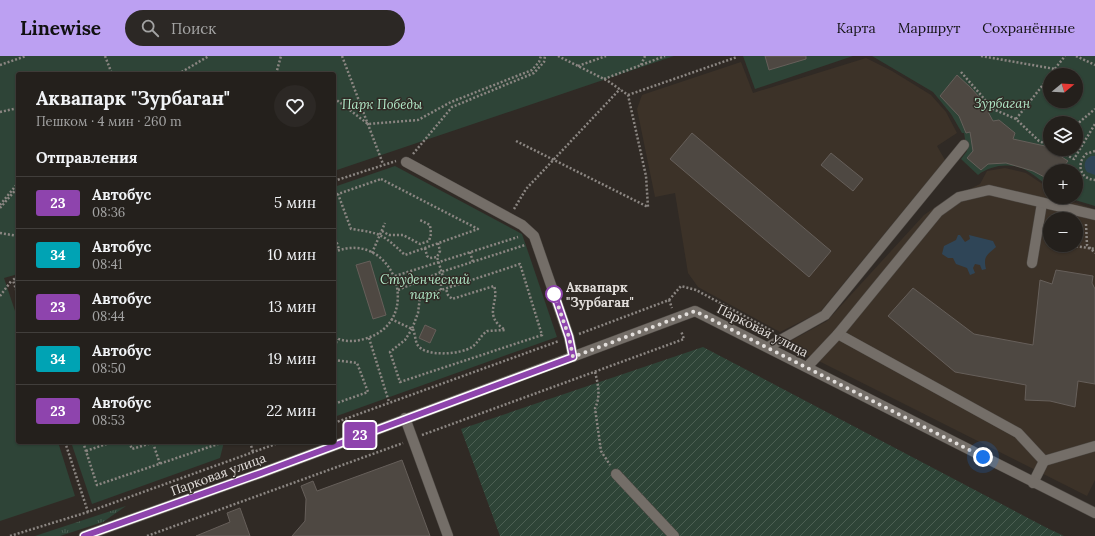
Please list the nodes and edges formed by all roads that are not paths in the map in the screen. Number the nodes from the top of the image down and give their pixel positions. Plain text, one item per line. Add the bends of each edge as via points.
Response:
1 (964, 145) dead end
2 (406, 162) road end
3 (1042, 203) junction
4 (1091, 214) edge
5 (1032, 263) dead end
6 (838, 334) junction
7 (768, 347) junction
8 (573, 357) junction
9 (807, 367) junction
10 (405, 418) junction
11 (1095, 446) edge
12 (1044, 461) junction
13 (616, 474) road end
14 (1033, 482) junction
15 (1095, 513) edge
16 (84, 536) edge
17 (448, 536) edge
18 (674, 536) edge

1 - 7 street via 826,315
2 - 8 street via 522,225 534,236 569,337
3 - 4 street
3 - 5 street
3 - 6 street via 989,190 959,197 938,212
6 - 9 street
6 - 12 street via 1018,433
7 - 8 street, Парковая улица via 695,311
7 - 9 street, Парковая улица
8 - 10 street, Парковая улица
9 - 14 street, Парковая улица
10 - 16 street, Парковая улица
10 - 17 street
11 - 12 street
12 - 14 street
13 - 18 street
14 - 15 street, Парковая улица

